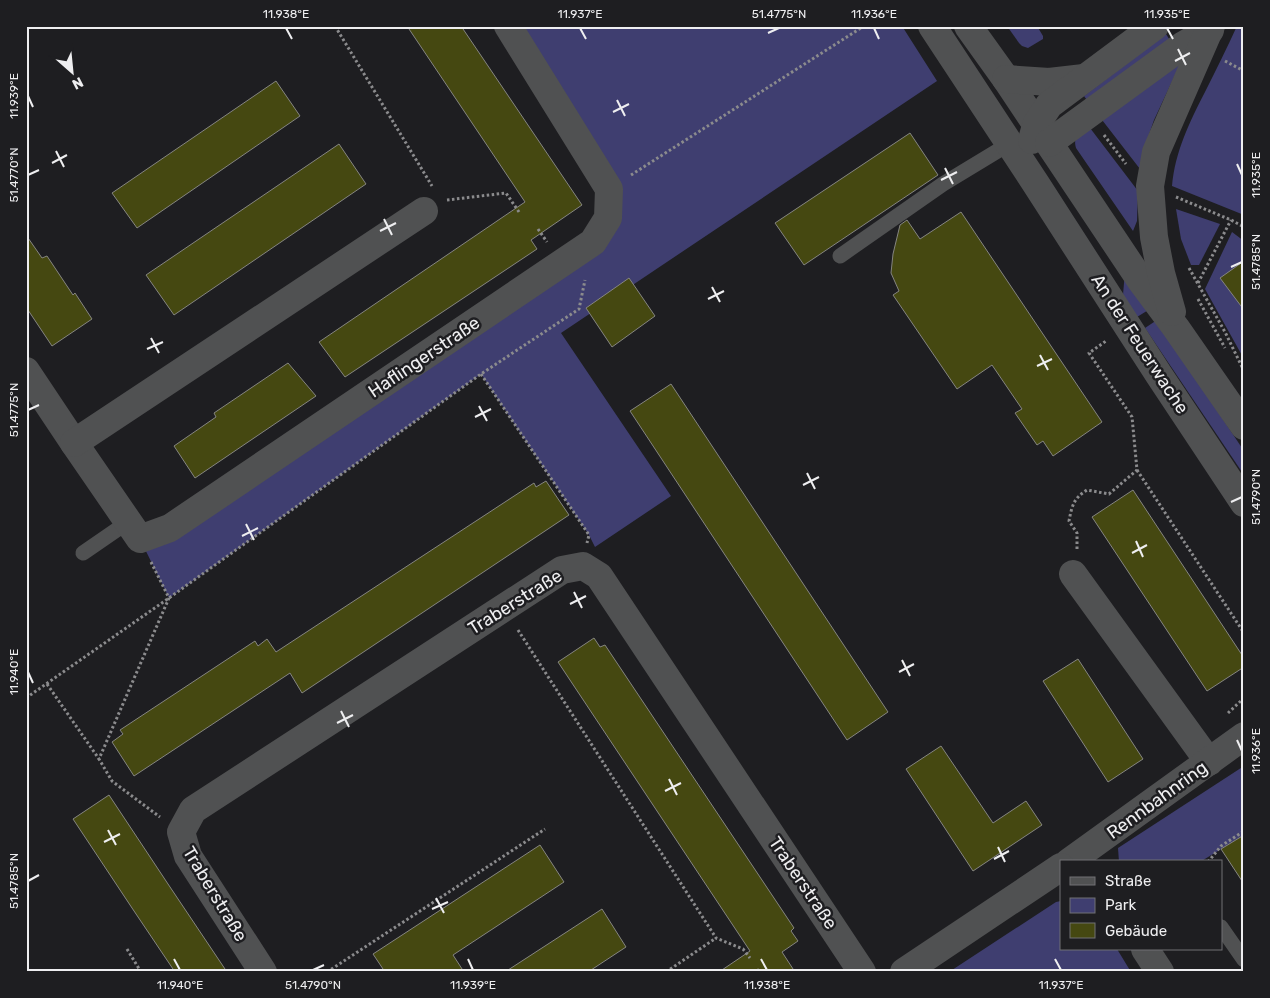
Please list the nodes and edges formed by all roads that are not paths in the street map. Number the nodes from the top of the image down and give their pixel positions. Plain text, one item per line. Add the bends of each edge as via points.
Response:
1 (508, 26) edge
2 (932, 26) edge
3 (968, 26) edge
4 (1155, 26) edge
5 (1211, 28) edge
6 (1084, 78) junction
7 (1006, 79) junction
8 (1031, 139) junction
9 (433, 202) road end
10 (840, 256) dead end
11 (1176, 328) junction
12 (26, 371) edge
13 (1244, 426) edge
14 (74, 443) junction
15 (1244, 503) edge
16 (134, 530) junction
17 (83, 553) dead end
18 (1073, 574) road end
19 (1244, 736) edge
20 (1209, 762) junction
21 (1076, 860) edge
22 (1060, 871) edge
23 (1222, 928) edge
24 (1146, 950) edge
25 (1244, 960) edge
26 (263, 972) edge
27 (862, 972) edge
28 (904, 972) edge
29 (1160, 972) edge

1 - 16 street, Haflingerstraße via 610,189 608,218 593,242 170,528
2 - 8 street, An der Feuerwache
3 - 7 street, An der Feuerwache
4 - 6 street
5 - 8 street
5 - 11 street via 1156,152 1150,186 1154,236
6 - 7 street via 1049,82
6 - 8 street via 1050,105
7 - 8 street, An der Feuerwache
8 - 10 lane via 943,184
8 - 11 street, An der Feuerwache
8 - 15 street, An der Feuerwache via 1031,162 1036,184
9 - 14 street
11 - 13 street, An der Feuerwache
12 - 14 street
14 - 16 street
16 - 17 lane
18 - 20 street
19 - 20 street, Rennbahnring
20 - 21 street, Rennbahnring
22 - 28 street, Rennbahnring
23 - 25 lane
24 - 29 street
26 - 27 street, Traberstraße via 188,856 181,832 193,810 562,570 583,566 599,576

